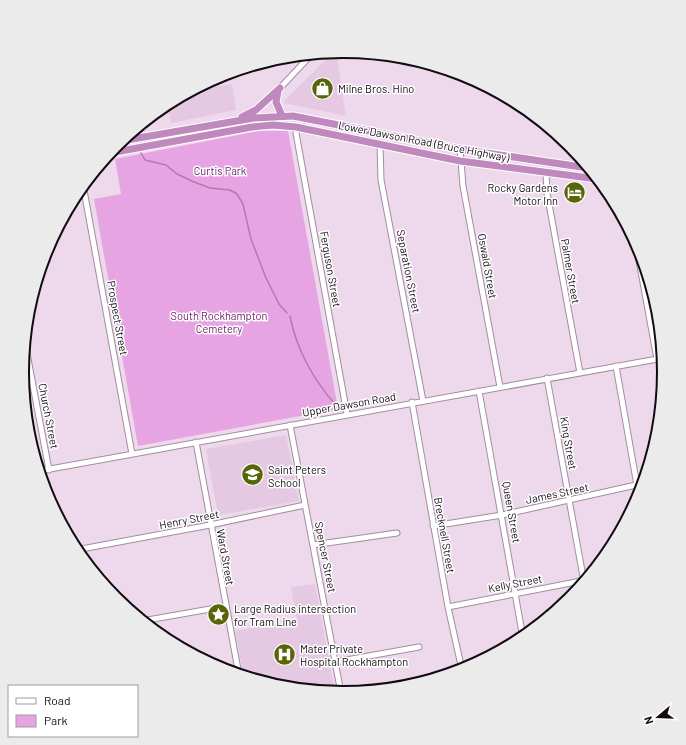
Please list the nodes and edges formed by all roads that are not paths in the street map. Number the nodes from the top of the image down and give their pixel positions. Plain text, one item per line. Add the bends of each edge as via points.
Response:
1 (306, 61) edge
2 (280, 88) junction
3 (282, 116) junction
4 (229, 122) junction
5 (296, 127) junction
6 (132, 140) edge
7 (380, 145) junction
8 (460, 149) junction
9 (120, 151) edge
10 (460, 161) junction
11 (581, 167) edge
12 (546, 172) junction
13 (590, 178) edge
14 (85, 194) edge
15 (642, 278) edge
16 (656, 359) joint
17 (29, 366) edge
18 (616, 366) junction
19 (580, 373) junction
20 (547, 378) junction
21 (500, 387) junction
22 (479, 391) junction
23 (423, 400) junction
24 (412, 402) junction
25 (347, 414) junction
26 (290, 425) junction
27 (196, 442) junction
28 (132, 454) junction
29 (45, 470) edge
30 (49, 470) junction
31 (636, 485) edge
32 (636, 486) edge
33 (569, 501) junction
34 (305, 505) junction
35 (502, 515) junction
36 (210, 525) junction
37 (434, 526) junction
38 (396, 533) dead end
39 (313, 545) junction
40 (83, 549) edge
41 (584, 574) edge
42 (577, 583) edge
43 (516, 594) junction
44 (448, 607) junction
45 (225, 609) junction
46 (149, 620) edge
47 (523, 630) edge
48 (419, 647) dead end
49 (336, 662) junction
50 (461, 664) edge
51 (237, 668) edge
52 (340, 686) edge

1 - 2 street
2 - 3 highway via 276,102
2 - 4 highway via 256,110
3 - 4 highway, Lower Dawson Road (Bruce Highway)
3 - 8 highway, Lower Dawson Road (Bruce Highway) via 293,116
4 - 6 highway
5 - 7 highway, Lower Dawson Road (Bruce Highway)
5 - 9 highway, Lower Dawson Road (Bruce Highway) via 252,127
5 - 25 street, Ferguson Street
7 - 10 highway, Lower Dawson Road (Bruce Highway)
7 - 23 street, Separation Street via 381,180
8 - 10 street, Oswald Street
8 - 11 highway, Lower Dawson Road (Bruce Highway)
10 - 12 highway, Lower Dawson Road (Bruce Highway)
10 - 21 street, Oswald Street
12 - 13 highway, Lower Dawson Road (Bruce Highway)
12 - 19 street, Palmer Street via 547,193
14 - 28 street, Prospect Street
15 - 16 street
16 - 18 street, Upper Dawson Road
17 - 30 street, Church Street
18 - 19 street, Upper Dawson Road
18 - 31 street
19 - 20 street, Upper Dawson Road
20 - 21 street, Upper Dawson Road
20 - 33 street, King Street
21 - 22 street, Upper Dawson Road
22 - 23 street, Upper Dawson Road
22 - 35 street, Queen Street
23 - 24 street, Upper Dawson Road
24 - 25 street, Upper Dawson Road
24 - 37 street, Brecknell Street
25 - 26 street, Upper Dawson Road
26 - 27 street, Upper Dawson Road
26 - 34 street, Spencer Street
27 - 28 street, Upper Dawson Road
27 - 36 street, Ward Street
28 - 30 street, Upper Dawson Road
29 - 30 street, Upper Dawson Road
32 - 33 street, James Street
33 - 35 street, James Street
33 - 41 street, King Street
34 - 36 street, Henry Street
34 - 39 street, Spencer Street
35 - 37 street, James Street
35 - 43 street, Queen Street
36 - 40 street, Henry Street
36 - 45 street, Ward Street
37 - 44 street, Brecknell Street
38 - 39 street
39 - 49 street, Spencer Street
42 - 43 street, Kelly Street
43 - 44 street, Kelly Street
43 - 47 street, Queen Street
44 - 50 street, Brecknell Street
45 - 46 street via 216,608
45 - 51 street, Ward Street
48 - 49 street
49 - 52 street, Spencer Street

